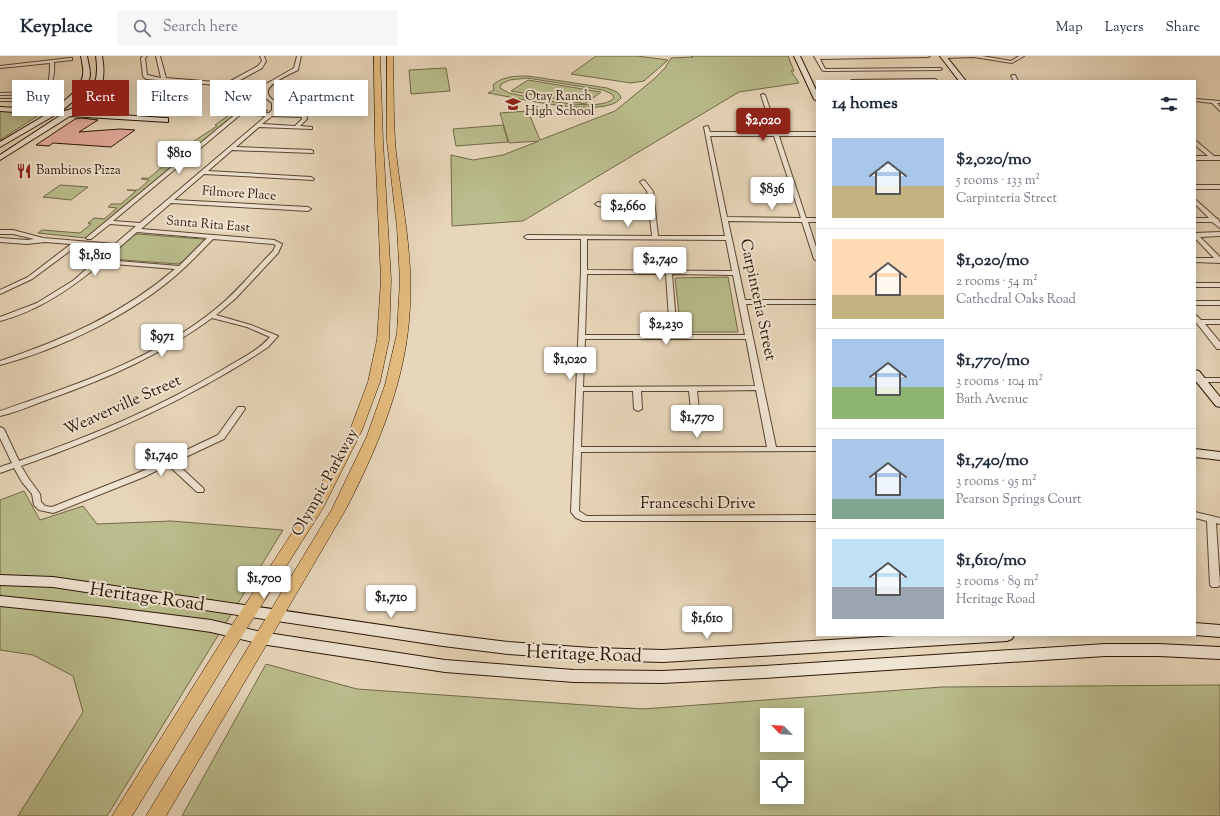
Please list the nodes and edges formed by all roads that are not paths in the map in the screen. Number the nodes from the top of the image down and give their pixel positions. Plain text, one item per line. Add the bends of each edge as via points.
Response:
1 (84, 56) edge
2 (99, 56) edge
3 (145, 56) edge
4 (158, 56) edge
5 (262, 56) edge
6 (299, 56) edge
7 (377, 56) edge
8 (390, 56) edge
9 (797, 56) edge
10 (892, 56) edge
11 (928, 56) edge
12 (943, 56) edge
13 (974, 56) edge
14 (1022, 56) edge
15 (817, 57) edge
16 (854, 57) edge
17 (70, 59) dead end
18 (52, 63) junction
19 (0, 67) edge
20 (900, 69) junction
21 (940, 69) dead end
22 (0, 72) edge
23 (1013, 76) dead end
24 (164, 79) junction
25 (53, 80) edge
26 (100, 80) edge
27 (236, 80) edge
28 (916, 80) edge
29 (936, 80) edge
30 (962, 80) edge
31 (1015, 80) edge
32 (210, 83) edge
33 (266, 88) edge
34 (0, 94) edge
35 (12, 94) edge
36 (763, 95) dead end
37 (266, 96) edge
38 (816, 97) edge
39 (0, 100) edge
40 (10, 100) joint
41 (1196, 100) edge
42 (391, 102) junction
43 (1214, 102) junction
44 (1220, 102) edge
45 (378, 103) junction
46 (64, 104) edge
47 (0, 109) edge
48 (12, 110) edge
49 (1220, 110) edge
50 (64, 113) edge
51 (72, 113) joint
52 (269, 115) junction
53 (47, 116) edge
54 (112, 116) edge
55 (165, 120) dead end
56 (257, 125) junction
57 (296, 127) junction
58 (310, 128) dead end
59 (776, 134) junction
60 (816, 134) edge
61 (1196, 143) edge
62 (0, 145) edge
63 (230, 148) junction
64 (311, 152) dead end
65 (0, 158) edge
66 (1196, 158) edge
67 (1213, 158) junction
68 (1220, 158) edge
69 (202, 172) junction
70 (311, 179) dead end
71 (643, 182) dead end
72 (1196, 187) edge
73 (1220, 187) edge
74 (168, 201) junction
75 (1196, 202) edge
76 (598, 204) dead end
77 (652, 207) junction
78 (308, 209) dead end
79 (726, 220) junction
80 (804, 220) junction
81 (816, 220) edge
82 (1196, 220) edge
83 (1217, 220) edge
84 (108, 222) junction
85 (140, 225) junction
86 (1220, 226) edge
87 (134, 230) junction
88 (0, 232) edge
89 (1220, 234) edge
90 (1196, 235) edge
91 (1196, 236) edge
92 (211, 237) junction
93 (527, 237) dead end
94 (655, 237) junction
95 (89, 238) dead end
96 (584, 238) junction
97 (729, 238) junction
98 (0, 240) edge
99 (45, 240) junction
100 (76, 242) junction
101 (116, 246) junction
102 (816, 256) edge
103 (1196, 260) edge
104 (1219, 260) edge
105 (100, 261) junction
106 (181, 268) junction
107 (584, 272) junction
108 (669, 272) junction
109 (736, 273) junction
110 (1196, 285) edge
111 (1219, 285) edge
112 (0, 292) edge
113 (743, 302) junction
114 (816, 302) edge
115 (1196, 303) edge
116 (1220, 303) edge
117 (211, 316) junction
118 (0, 319) edge
119 (1197, 320) edge
120 (1220, 322) edge
121 (582, 337) junction
122 (674, 337) junction
123 (750, 337) junction
124 (1220, 347) edge
125 (0, 363) edge
126 (1198, 376) edge
127 (1220, 380) edge
128 (693, 388) junction
129 (760, 388) junction
130 (580, 389) junction
131 (637, 389) junction
132 (1220, 404) edge
133 (241, 409) dead end
134 (638, 409) dead end
135 (695, 410) dead end
136 (0, 414) edge
137 (0, 429) edge
138 (772, 449) junction
139 (816, 449) edge
140 (577, 450) junction
141 (1196, 453) edge
142 (1217, 457) edge
143 (170, 462) junction
144 (16, 464) junction
145 (0, 470) edge
146 (200, 490) dead end
147 (1196, 515) edge
148 (816, 518) edge
149 (1215, 520) edge
150 (0, 580) edge
151 (1215, 585) dead end
152 (0, 601) edge
153 (250, 611) junction
154 (275, 615) junction
155 (1196, 629) edge
156 (1220, 631) edge
157 (236, 632) junction
158 (990, 636) edge
159 (261, 638) junction
160 (1220, 652) edge
161 (122, 816) edge
162 (156, 816) edge

1 - 46 main road via 84,82 74,97
2 - 26 main road via 102,74
3 - 24 street via 145,76
4 - 24 street
5 - 27 street via 264,61 260,67
6 - 33 street via 296,69
7 - 45 main road, Olympic Parkway
8 - 42 main road, Olympic Parkway
9 - 38 main road
10 - 11 street
10 - 16 street
10 - 20 street
12 - 13 street
12 - 30 main road
13 - 14 street via 1012,62
15 - 16 street
15 - 20 street via 824,70
17 - 18 street
18 - 19 street
18 - 22 street
18 - 25 street
20 - 21 street
23 - 31 street
24 - 32 street
28 - 29 street
34 - 35 street
36 - 59 street
37 - 52 street via 274,103 274,110
39 - 40 street
40 - 47 street
41 - 43 street
42 - 45 main road
42 - 154 main road, Olympic Parkway via 392,152 400,202 405,278 402,338 392,382 361,468
43 - 44 street
43 - 49 street
45 - 153 main road, Olympic Parkway via 386,280 383,340 374,382 338,468 316,508
47 - 48 main road
50 - 51 main road
51 - 65 main road
52 - 56 street
52 - 57 street via 304,116 305,119
52 - 84 street via 239,114
53 - 62 main road
54 - 55 main road
56 - 57 street
56 - 63 street
57 - 58 street
59 - 60 street, Carpinteria Street
59 - 79 street, Carpinteria Street via 707,130
59 - 80 street
61 - 67 street
63 - 64 street
63 - 69 street
66 - 67 street
67 - 68 street
69 - 70 street
69 - 74 street
71 - 77 street via 650,191
72 - 73 street
74 - 78 street, Filmore Place
74 - 85 street
75 - 83 street
76 - 77 street
77 - 94 street
79 - 80 street
79 - 97 street, Carpinteria Street
80 - 81 street
80 - 102 street
82 - 83 street
83 - 86 street
84 - 85 street
84 - 95 street
85 - 87 street
87 - 92 street, Santa Rita East
87 - 101 street
88 - 99 street via 13,232
89 - 90 street
91 - 104 street
92 - 106 street
92 - 117 street, Santa Rita East via 279,244 276,252 242,290
93 - 96 street
94 - 96 street
94 - 97 street
96 - 107 street
97 - 109 street, Carpinteria Street
98 - 99 street
99 - 100 street
100 - 101 street
100 - 112 street via 30,278
101 - 105 street
103 - 104 street
105 - 106 street
105 - 118 street via 52,297
106 - 125 street via 141,300 108,319 68,338
107 - 108 street
107 - 121 street
108 - 109 street
108 - 122 street
109 - 113 street, Carpinteria Street
110 - 111 street
113 - 114 street
113 - 123 street, Carpinteria Street
115 - 116 street
117 - 136 street via 173,341 120,368 69,390
117 - 144 street, Weaverville Street via 274,336 268,344 239,363 171,402 89,439
119 - 120 street
119 - 124 street
121 - 122 street
121 - 130 street
122 - 123 street
123 - 129 street, Carpinteria Street
126 - 127 street
126 - 132 main road
128 - 129 street
128 - 131 street
128 - 135 street
129 - 138 street, Carpinteria Street
130 - 131 street
130 - 140 street
131 - 134 street
133 - 143 street via 221,436
137 - 144 street
138 - 139 street
138 - 140 street
140 - 148 street, Franceschi Drive via 576,512 586,519
141 - 142 main road
143 - 144 street via 53,510 42,508 37,503 36,494
143 - 146 street
144 - 145 street, Weaverville Street
147 - 149 street
149 - 151 street
150 - 153 main road, Heritage Road via 53,582
152 - 157 main road, Heritage Road via 107,612 211,626
153 - 154 main road, Heritage Road
153 - 157 main road, Olympic Parkway
154 - 158 main road, Heritage Road via 473,644 592,654 663,656
154 - 159 main road, Olympic Parkway
155 - 156 main road
157 - 159 main road, Heritage Road
157 - 161 main road, Olympic Parkway
159 - 160 main road, Heritage Road via 445,666 574,676 662,677 748,673 1105,650
159 - 162 main road, Olympic Parkway

